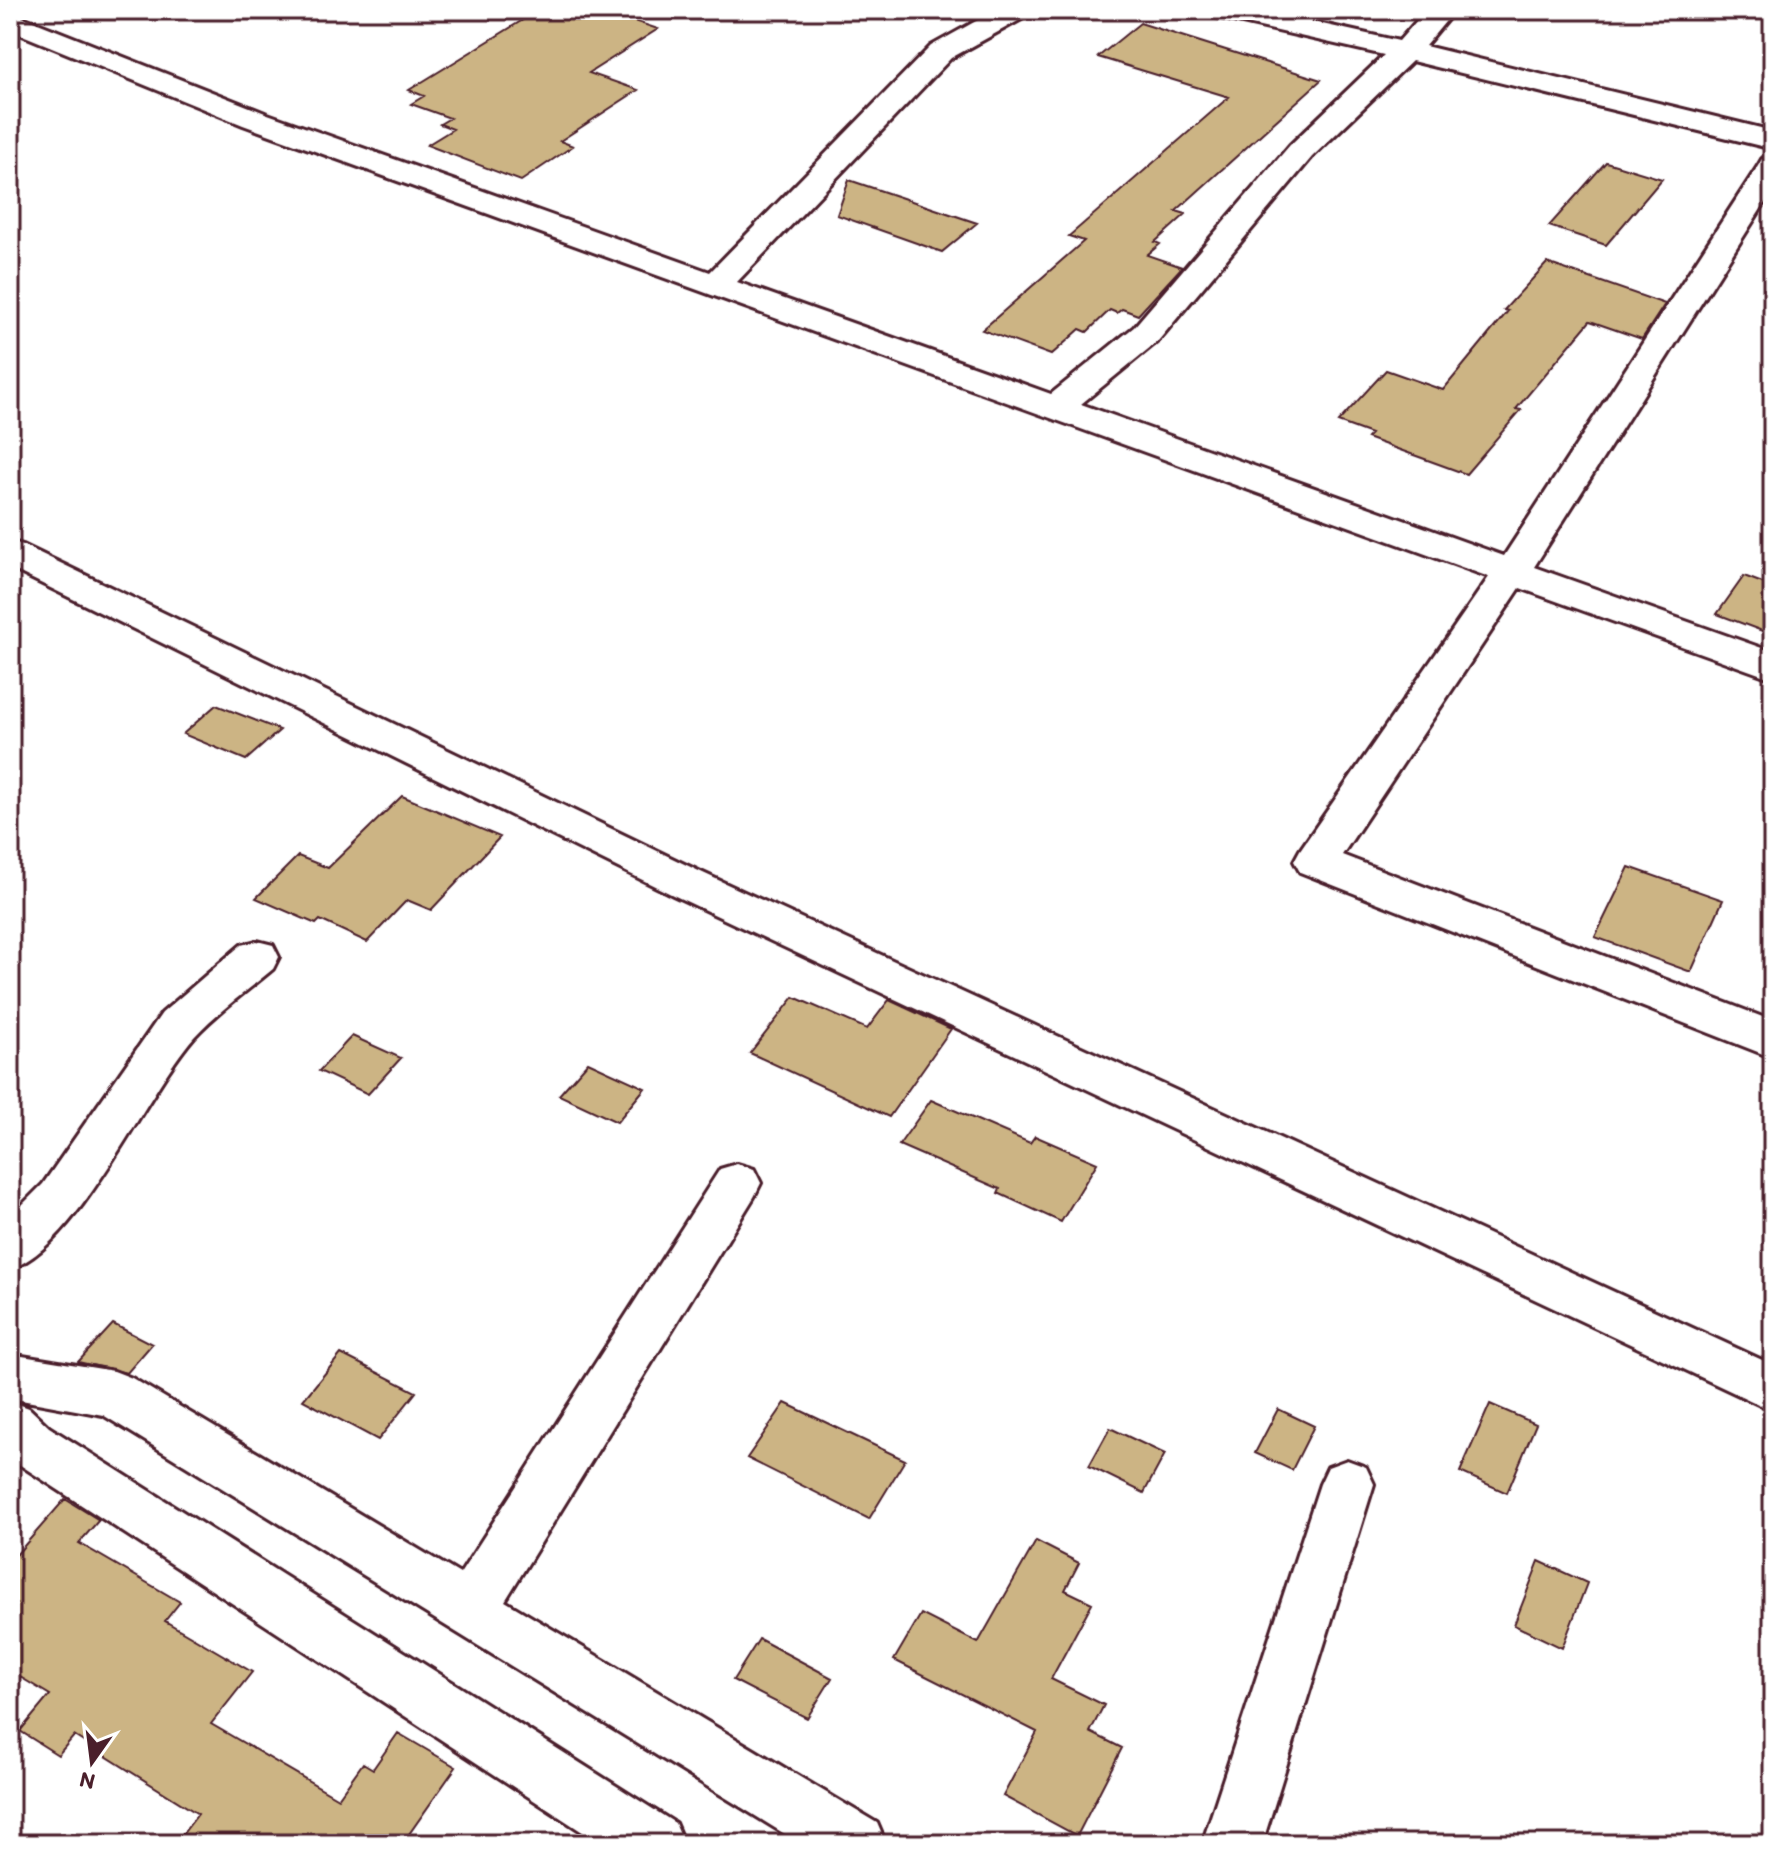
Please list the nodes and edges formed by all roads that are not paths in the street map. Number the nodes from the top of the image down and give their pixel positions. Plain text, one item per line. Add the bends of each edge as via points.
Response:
1 (1017, 10) edge
2 (1221, 10) edge
3 (1441, 10) edge
4 (10, 20) edge
5 (1405, 51) junction
6 (1773, 140) edge
7 (1773, 166) edge
8 (715, 286) junction
9 (1055, 408) junction
10 (10, 553) edge
11 (1512, 572) junction
12 (1773, 666) edge
13 (257, 957) dead end
14 (1773, 1040) edge
15 (737, 1183) dead end
16 (10, 1249) edge
17 (10, 1376) edge
18 (1773, 1389) edge
19 (10, 1424) edge
20 (1347, 1484) dead end
21 (469, 1609) junction
22 (654, 1844) edge
23 (856, 1844) edge
24 (1232, 1844) edge

1 - 8 street via 941,52
2 - 5 street
3 - 5 street
4 - 8 street via 254,119
5 - 6 street
5 - 9 street via 1301,151 1146,334
7 - 11 street
8 - 9 street
9 - 11 street
10 - 18 street via 688,884
11 - 12 street
11 - 14 street via 1315,861
13 - 16 street via 178,1025 60,1198
15 - 21 street
17 - 21 street via 114,1394
19 - 22 street via 30,1443
20 - 24 street
21 - 23 street

